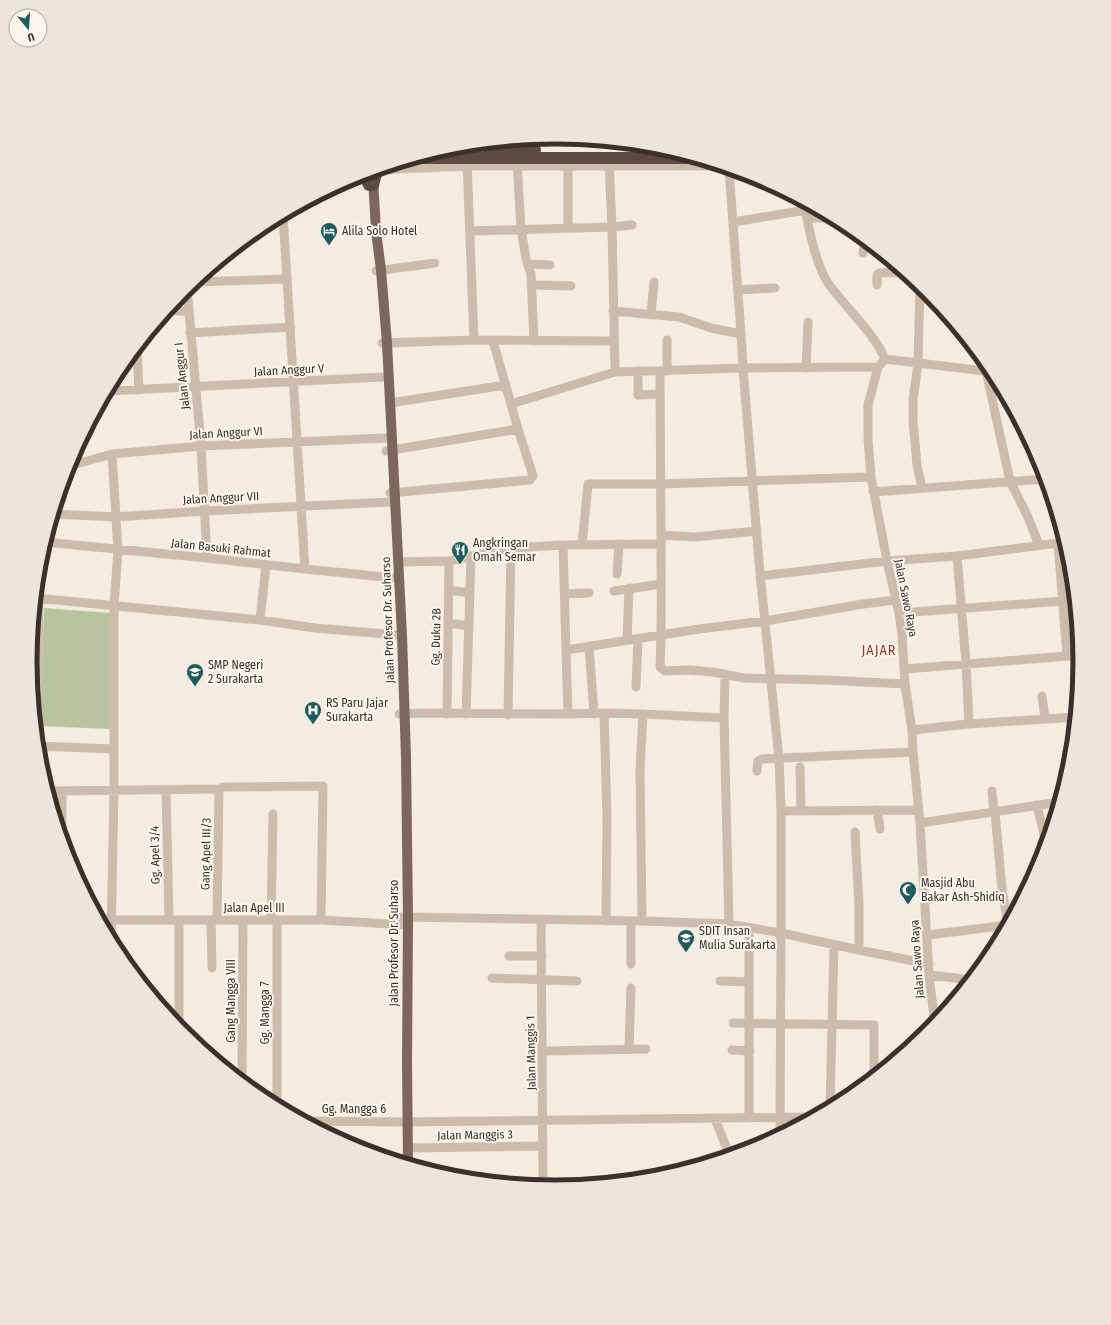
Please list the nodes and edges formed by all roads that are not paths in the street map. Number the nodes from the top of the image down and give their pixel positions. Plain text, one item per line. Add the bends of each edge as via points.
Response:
1 (562, 144) edge
2 (507, 146) edge
3 (596, 146) edge
4 (648, 152) edge
5 (609, 158) junction
6 (432, 159) edge
7 (686, 161) edge
8 (467, 162) junction
9 (517, 162) junction
10 (568, 162) junction
11 (403, 168) edge
12 (729, 175) edge
13 (374, 177) edge
14 (372, 178) edge
15 (367, 179) edge
16 (369, 179) edge
17 (371, 185) junction
18 (806, 210) edge
19 (283, 221) edge
20 (733, 222) junction
21 (632, 225) dead end
22 (612, 227) junction
23 (568, 228) junction
24 (521, 230) junction
25 (470, 231) junction
26 (864, 246) edge
27 (863, 253) dead end
28 (436, 263) dead end
29 (529, 264) junction
30 (550, 265) dead end
31 (378, 270) junction
32 (896, 272) edge
33 (287, 279) junction
34 (205, 282) edge
35 (654, 282) dead end
36 (532, 285) junction
37 (877, 285) dead end
38 (571, 286) dead end
39 (775, 288) dead end
40 (738, 290) junction
41 (920, 294) edge
42 (188, 297) edge
43 (175, 311) edge
44 (189, 311) junction
45 (613, 311) junction
46 (651, 315) junction
47 (808, 322) dead end
48 (291, 327) junction
49 (190, 333) junction
50 (741, 334) junction
51 (474, 340) junction
52 (667, 340) dead end
53 (493, 341) junction
54 (534, 341) junction
55 (613, 341) junction
56 (384, 343) junction
57 (137, 356) edge
58 (885, 359) junction
59 (918, 364) junction
60 (878, 367) junction
61 (743, 368) junction
62 (806, 368) junction
63 (984, 370) edge
64 (638, 371) junction
65 (664, 371) junction
66 (614, 372) junction
67 (383, 378) junction
68 (294, 381) junction
69 (992, 382) edge
70 (506, 385) junction
71 (196, 387) junction
72 (139, 390) junction
73 (114, 391) edge
74 (660, 394) junction
75 (390, 403) junction
76 (511, 404) junction
77 (518, 428) junction
78 (386, 438) junction
79 (298, 442) junction
80 (201, 446) junction
81 (389, 451) junction
82 (112, 454) junction
83 (76, 464) edge
84 (871, 476) junction
85 (1040, 479) edge
86 (753, 480) junction
87 (1010, 481) junction
88 (660, 484) junction
89 (922, 488) junction
90 (873, 492) junction
91 (392, 496) junction
92 (302, 506) junction
93 (205, 511) junction
94 (59, 514) edge
95 (115, 517) junction
96 (757, 531) junction
97 (661, 540) junction
98 (51, 543) edge
99 (1060, 543) edge
100 (582, 544) junction
101 (619, 544) junction
102 (563, 545) junction
103 (1039, 545) junction
104 (511, 548) junction
105 (118, 550) junction
106 (1062, 553) edge
107 (472, 556) junction
108 (957, 556) junction
109 (207, 558) junction
110 (449, 561) junction
111 (886, 561) junction
112 (396, 562) junction
113 (266, 565) junction
114 (305, 569) junction
115 (617, 574) dead end
116 (760, 576) junction
117 (396, 578) junction
118 (661, 584) junction
119 (629, 588) junction
120 (449, 590) junction
121 (614, 591) dead end
122 (470, 593) junction
123 (589, 593) dead end
124 (565, 594) junction
125 (41, 598) edge
126 (896, 600) junction
127 (1063, 601) junction
128 (114, 606) junction
129 (961, 608) junction
130 (899, 613) junction
131 (260, 620) junction
132 (765, 621) junction
133 (448, 623) junction
134 (469, 626) junction
135 (662, 635) junction
136 (397, 636) junction
137 (638, 638) junction
138 (38, 639) edge
139 (627, 640) junction
140 (589, 646) junction
141 (566, 650) junction
142 (1074, 655) edge
143 (1067, 656) junction
144 (966, 664) junction
145 (905, 668) junction
146 (726, 675) junction
147 (37, 676) edge
148 (771, 678) junction
149 (905, 684) junction
150 (636, 687) dead end
151 (1042, 696) dead end
152 (604, 713) junction
153 (401, 714) junction
154 (447, 714) junction
155 (466, 714) junction
156 (508, 714) junction
157 (568, 714) junction
158 (594, 714) junction
159 (644, 714) junction
160 (724, 718) junction
161 (1071, 718) edge
162 (1045, 719) junction
163 (969, 724) junction
164 (912, 730) junction
165 (44, 746) edge
166 (113, 749) junction
167 (913, 752) junction
168 (779, 758) junction
169 (800, 767) dead end
170 (757, 771) dead end
171 (219, 789) junction
172 (114, 790) junction
173 (166, 790) junction
174 (54, 791) edge
175 (62, 791) junction
176 (992, 791) dead end
177 (1054, 803) edge
178 (1037, 805) junction
179 (877, 810) junction
180 (919, 810) junction
181 (781, 811) junction
182 (801, 811) junction
183 (994, 812) junction
184 (272, 814) dead end
185 (62, 819) edge
186 (920, 823) junction
187 (880, 829) dead end
188 (855, 832) dead end
189 (1044, 835) edge
190 (1007, 918) edge
191 (105, 920) edge
192 (169, 920) junction
193 (179, 920) junction
194 (214, 920) junction
195 (243, 920) junction
196 (274, 920) junction
197 (321, 920) junction
198 (541, 920) junction
199 (111, 921) junction
200 (405, 921) junction
201 (606, 921) junction
202 (631, 921) junction
203 (642, 921) junction
204 (729, 924) junction
205 (1003, 926) edge
206 (750, 928) junction
207 (111, 930) edge
208 (781, 933) junction
209 (928, 935) junction
210 (834, 945) junction
211 (858, 950) junction
212 (508, 956) dead end
213 (542, 956) junction
214 (631, 964) dead end
215 (929, 964) junction
216 (212, 968) dead end
217 (929, 975) junction
218 (492, 978) dead end
219 (542, 979) junction
220 (577, 980) dead end
221 (965, 980) edge
222 (720, 981) dead end
223 (749, 982) junction
224 (631, 988) dead end
225 (934, 1016) edge
226 (179, 1018) edge
227 (734, 1023) dead end
228 (750, 1024) junction
229 (780, 1024) junction
230 (832, 1025) junction
231 (629, 1049) junction
232 (646, 1049) dead end
233 (732, 1050) dead end
234 (542, 1051) junction
235 (750, 1051) junction
236 (874, 1071) edge
237 (242, 1076) edge
238 (277, 1100) edge
239 (830, 1103) edge
240 (780, 1117) junction
241 (806, 1117) edge
242 (749, 1118) junction
243 (715, 1119) junction
244 (543, 1120) junction
245 (313, 1121) edge
246 (324, 1121) junction
247 (405, 1122) junction
248 (324, 1127) edge
249 (780, 1130) edge
250 (543, 1146) junction
251 (408, 1148) junction
252 (728, 1151) edge
253 (404, 1158) edge
254 (408, 1159) edge
255 (543, 1181) edge

1 - 2 highway
3 - 5 highway
4 - 5 highway
5 - 7 highway
5 - 10 highway
5 - 22 street
6 - 8 highway
8 - 9 highway
8 - 11 street
8 - 25 street
9 - 10 highway
9 - 24 street
10 - 23 street
12 - 20 street
13 - 17 highway
14 - 17 main road, Jalan Profesor Dr. Suharso
15 - 17 highway
16 - 17 main road, Jalan Profesor Dr. Suharso
17 - 31 main road, Jalan Profesor Dr. Suharso
18 - 20 street
18 - 58 street via 815,249 828,282 878,346
19 - 33 street
20 - 40 street
21 - 22 street
22 - 23 street
22 - 45 street
23 - 24 street
24 - 25 street
24 - 29 street
25 - 51 street
26 - 27 street
28 - 31 street
29 - 30 street
29 - 36 street
31 - 56 main road, Jalan Profesor Dr. Suharso
32 - 37 street via 879,273
33 - 34 street
33 - 48 street
35 - 46 street
36 - 38 street
36 - 54 street
39 - 40 street
40 - 50 street
41 - 59 street
42 - 44 street, Jalan Anggur I
43 - 44 street
44 - 49 street, Jalan Anggur I
45 - 46 street
45 - 55 street
46 - 50 street via 679,317 711,328
47 - 62 street
48 - 49 street
48 - 68 street
49 - 71 street, Jalan Anggur I
50 - 61 street
51 - 53 street
51 - 56 street
52 - 65 street
53 - 54 street
53 - 70 street
54 - 55 street
55 - 66 street
56 - 67 main road, Jalan Profesor Dr. Suharso
56 - 75 main road, Jalan Profesor Dr. Suharso
57 - 72 street
58 - 59 street
58 - 60 street, Jalan Sawo Raya
59 - 63 street
59 - 89 street via 913,420
60 - 62 street
60 - 84 street, Jalan Sawo Raya via 868,405
61 - 62 street
61 - 65 street
61 - 86 street
64 - 65 street
64 - 66 street
64 - 74 street via 638,395
65 - 74 street
66 - 76 street
67 - 68 street, Jalan Anggur V
67 - 78 main road, Jalan Profesor Dr. Suharso
68 - 71 street, Jalan Anggur V
68 - 79 street
69 - 87 street
70 - 75 street
70 - 76 street
71 - 72 street, Jalan Anggur V
71 - 80 street, Jalan Anggur I
72 - 73 street, Jalan Anggur V
74 - 88 street
75 - 81 main road, Jalan Profesor Dr. Suharso
76 - 77 street
77 - 81 street
77 - 91 street, Jalan Anggur VII via 533,476 530,480
78 - 79 street, Jalan Anggur VI
78 - 81 main road, Jalan Profesor Dr. Suharso
79 - 80 street, Jalan Anggur VI
79 - 92 street
80 - 82 street, Jalan Anggur VI
80 - 93 street, Jalan Anggur I
81 - 91 main road, Jalan Profesor Dr. Suharso
82 - 83 street, Jalan Anggur VI
82 - 95 street
84 - 86 street
84 - 90 street, Jalan Sawo Raya
85 - 87 street
86 - 88 street
86 - 96 street
87 - 89 street
87 - 103 street
88 - 97 street
88 - 100 street via 588,484
89 - 90 street
90 - 111 street, Jalan Sawo Raya
91 - 92 street, Jalan Anggur VII
91 - 112 main road, Jalan Profesor Dr. Suharso
92 - 93 street, Jalan Anggur VII
92 - 114 street
93 - 95 street, Jalan Anggur VII
93 - 109 street, Jalan Anggur I
94 - 95 street, Jalan Anggur VII
95 - 105 street
96 - 97 street
96 - 116 street
97 - 101 street
97 - 118 street
98 - 105 street, Jalan Basuki Rahmat
99 - 103 street
100 - 101 street
100 - 102 street
101 - 115 street
102 - 104 street
102 - 124 street
103 - 108 street
104 - 107 street
104 - 156 street
105 - 109 street, Jalan Basuki Rahmat
105 - 128 street
106 - 127 street
107 - 110 street
107 - 122 street
108 - 111 street
108 - 129 street
109 - 113 street, Jalan Basuki Rahmat
110 - 112 street
110 - 120 street, Gg. Duku 2B
111 - 116 street
111 - 126 street, Jalan Sawo Raya
112 - 117 main road, Jalan Profesor Dr. Suharso
113 - 114 street, Jalan Basuki Rahmat
113 - 131 street
114 - 117 street, Jalan Basuki Rahmat
116 - 132 street
117 - 136 main road, Jalan Profesor Dr. Suharso
117 - 153 main road, Jalan Profesor Dr. Suharso
118 - 119 street
118 - 135 street
119 - 121 street
119 - 139 street
120 - 122 street
120 - 133 street, Gg. Duku 2B
122 - 134 street
123 - 124 street
124 - 141 street
125 - 128 street
126 - 130 street, Jalan Sawo Raya
126 - 132 street
127 - 129 street
127 - 143 street
128 - 131 street
128 - 166 street
129 - 130 street
129 - 144 street
130 - 145 street, Jalan Sawo Raya
131 - 136 street
132 - 135 street
132 - 148 street
133 - 134 street
133 - 154 street, Gg. Duku 2B
134 - 155 street
135 - 137 street
135 - 146 street via 660,667 665,671 688,670
136 - 153 main road, Jalan Profesor Dr. Suharso
137 - 139 street
137 - 150 street
138 - 147 street
139 - 140 street
140 - 141 street
140 - 158 street
141 - 157 street
142 - 143 street
143 - 144 street
144 - 145 street
144 - 163 street
145 - 149 street, Jalan Sawo Raya
146 - 148 street
146 - 160 street
148 - 149 street
148 - 168 street
149 - 164 street, Jalan Sawo Raya
151 - 162 street
152 - 158 street
152 - 159 street
152 - 201 street
153 - 154 street
153 - 200 main road, Jalan Profesor Dr. Suharso
154 - 155 street
155 - 156 street
156 - 157 street
157 - 158 street
159 - 160 street
159 - 203 street via 640,769
160 - 204 street
161 - 162 street
162 - 163 street
163 - 164 street
164 - 167 street, Jalan Sawo Raya
165 - 166 street
166 - 172 street
167 - 168 street
167 - 180 street, Jalan Sawo Raya
168 - 170 street via 759,759
168 - 181 street
169 - 182 street
171 - 173 street
171 - 194 street, Gang Apel III/3
171 - 197 street via 223,786 323,786
172 - 173 street
172 - 175 street
172 - 199 street
173 - 192 street, Gg. Apel 3/4
174 - 175 street
175 - 185 street
176 - 183 street
177 - 178 street
178 - 183 street
178 - 189 street
179 - 180 street
179 - 182 street
179 - 187 street
180 - 186 street, Jalan Sawo Raya
181 - 182 street
181 - 208 street
183 - 186 street
183 - 190 street
184 - 196 street, Gg. Mangga 7
186 - 209 street, Jalan Sawo Raya
188 - 211 street via 859,906
191 - 199 street, Jalan Apel III
192 - 193 street, Jalan Apel III
192 - 199 street, Jalan Apel III
193 - 194 street, Jalan Apel III
193 - 226 street
194 - 195 street, Jalan Apel III
194 - 216 street, Gang Apel III/3
195 - 196 street, Jalan Apel III
195 - 237 street, Gang Mangga VIII
196 - 197 street, Jalan Apel III
196 - 238 street, Gg. Mangga 7
197 - 200 street, Jalan Apel III
198 - 200 street, Jalan Apel III
198 - 201 street, Jalan Apel III
198 - 213 street, Jalan Manggis 1
199 - 207 street
200 - 247 main road, Jalan Profesor Dr. Suharso
201 - 202 street, Jalan Apel III
202 - 203 street, Jalan Apel III
202 - 214 street
203 - 204 street, Jalan Apel III
204 - 206 street, Jalan Apel III
205 - 209 street
206 - 208 street, Jalan Apel III
206 - 223 street
208 - 210 street, Jalan Apel III
208 - 229 street
209 - 215 street, Jalan Sawo Raya
210 - 211 street, Jalan Apel III
210 - 230 street
211 - 215 street, Jalan Apel III
212 - 213 street
213 - 219 street, Jalan Manggis 1
215 - 217 street, Jalan Sawo Raya
217 - 221 street
217 - 225 street, Jalan Sawo Raya
218 - 219 street
219 - 220 street
219 - 234 street, Jalan Manggis 1
222 - 223 street
223 - 228 street
224 - 231 street
227 - 228 street
228 - 229 street
228 - 235 street
229 - 230 street
229 - 240 street
230 - 236 street via 874,1025
230 - 239 street
231 - 232 street
231 - 234 street
233 - 235 street
234 - 244 street, Jalan Manggis 1
235 - 242 street
240 - 241 street, Gg. Mangga 6
240 - 242 street, Gg. Mangga 6
240 - 249 street
242 - 243 street, Gg. Mangga 6
243 - 244 street, Gg. Mangga 6
243 - 252 street
244 - 247 street, Gg. Mangga 6
244 - 250 street, Jalan Manggis 1
245 - 246 street, Gg. Mangga 6
246 - 247 street, Gg. Mangga 6
246 - 248 street
247 - 251 main road, Jalan Profesor Dr. Suharso
247 - 253 main road, Jalan Profesor Dr. Suharso
250 - 251 street, Jalan Manggis 3
250 - 255 street, Jalan Manggis 1
251 - 254 main road, Jalan Profesor Dr. Suharso

